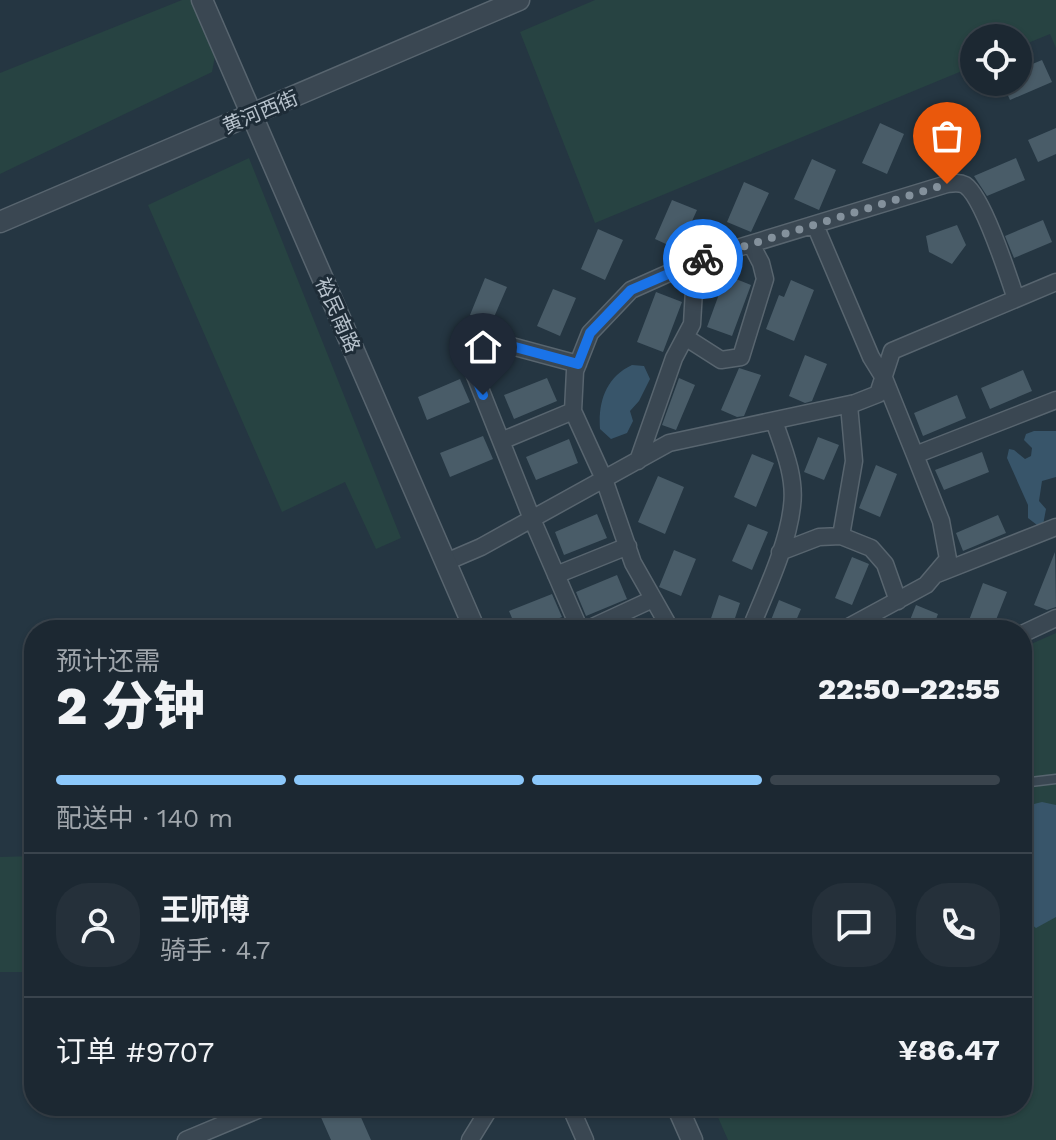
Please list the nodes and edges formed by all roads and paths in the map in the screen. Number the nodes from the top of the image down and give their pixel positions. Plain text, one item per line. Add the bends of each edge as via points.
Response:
1 (202, 0) edge
2 (519, 0) edge
3 (251, 116) junction
4 (0, 222) edge
5 (815, 225) junction
6 (751, 244) junction
7 (683, 267) junction
8 (1056, 282) edge
9 (1016, 299) junction
10 (685, 337) junction
11 (578, 364) junction
12 (884, 378) junction
13 (1056, 400) edge
14 (849, 405) junction
15 (573, 411) junction
16 (774, 421) junction
17 (501, 441) junction
18 (915, 455) junction
19 (638, 461) junction
20 (604, 479) junction
21 (532, 519) junction
22 (1056, 527) edge
23 (841, 536) junction
24 (628, 546) junction
25 (780, 552) junction
26 (446, 562) junction
27 (935, 574) junction
28 (556, 575) junction
29 (653, 599) junction
30 (898, 601) junction
31 (1056, 618) edge
32 (471, 620) edge
33 (576, 620) edge
34 (608, 620) edge
35 (665, 620) edge
36 (754, 620) edge
37 (862, 620) edge
38 (1032, 629) edge
39 (1056, 779) edge
40 (1032, 782) edge
41 (243, 1116) edge
42 (485, 1116) edge
43 (574, 1116) edge
44 (681, 1116) edge
45 (186, 1140) edge
46 (470, 1140) edge
47 (585, 1140) edge
48 (692, 1140) edge

1 - 3 street, 裕民南路
2 - 3 street, 黄河西街
3 - 4 street, 黄河西街
3 - 26 street, 裕民南路
5 - 6 street
5 - 9 street via 960,183 969,188 990,228
5 - 12 street
6 - 7 street
6 - 10 street via 765,279 741,357 721,360
7 - 10 street via 694,290 692,324
7 - 11 street via 631,290 590,333
8 - 9 street
9 - 12 street via 892,351
10 - 19 street
11 - 15 street
11 - 17 street via 489,340 464,348
12 - 14 street via 878,394
12 - 18 street
13 - 18 street
14 - 16 street
14 - 23 street via 854,461
15 - 17 street
15 - 20 street
16 - 19 street via 669,443
16 - 25 street via 788,462 793,505
17 - 21 street
18 - 27 street via 941,521 948,559
19 - 20 street
20 - 21 street
20 - 24 street
21 - 26 street
21 - 28 street
22 - 27 street
23 - 25 street via 819,537
23 - 30 street via 871,548 885,564
24 - 28 street
24 - 29 street
25 - 36 street
26 - 32 street, 裕民南路
27 - 30 street
28 - 33 street
29 - 34 street
29 - 35 street
30 - 37 street
31 - 38 street
39 - 40 lane
41 - 45 street
42 - 46 street
43 - 47 street
44 - 48 street

